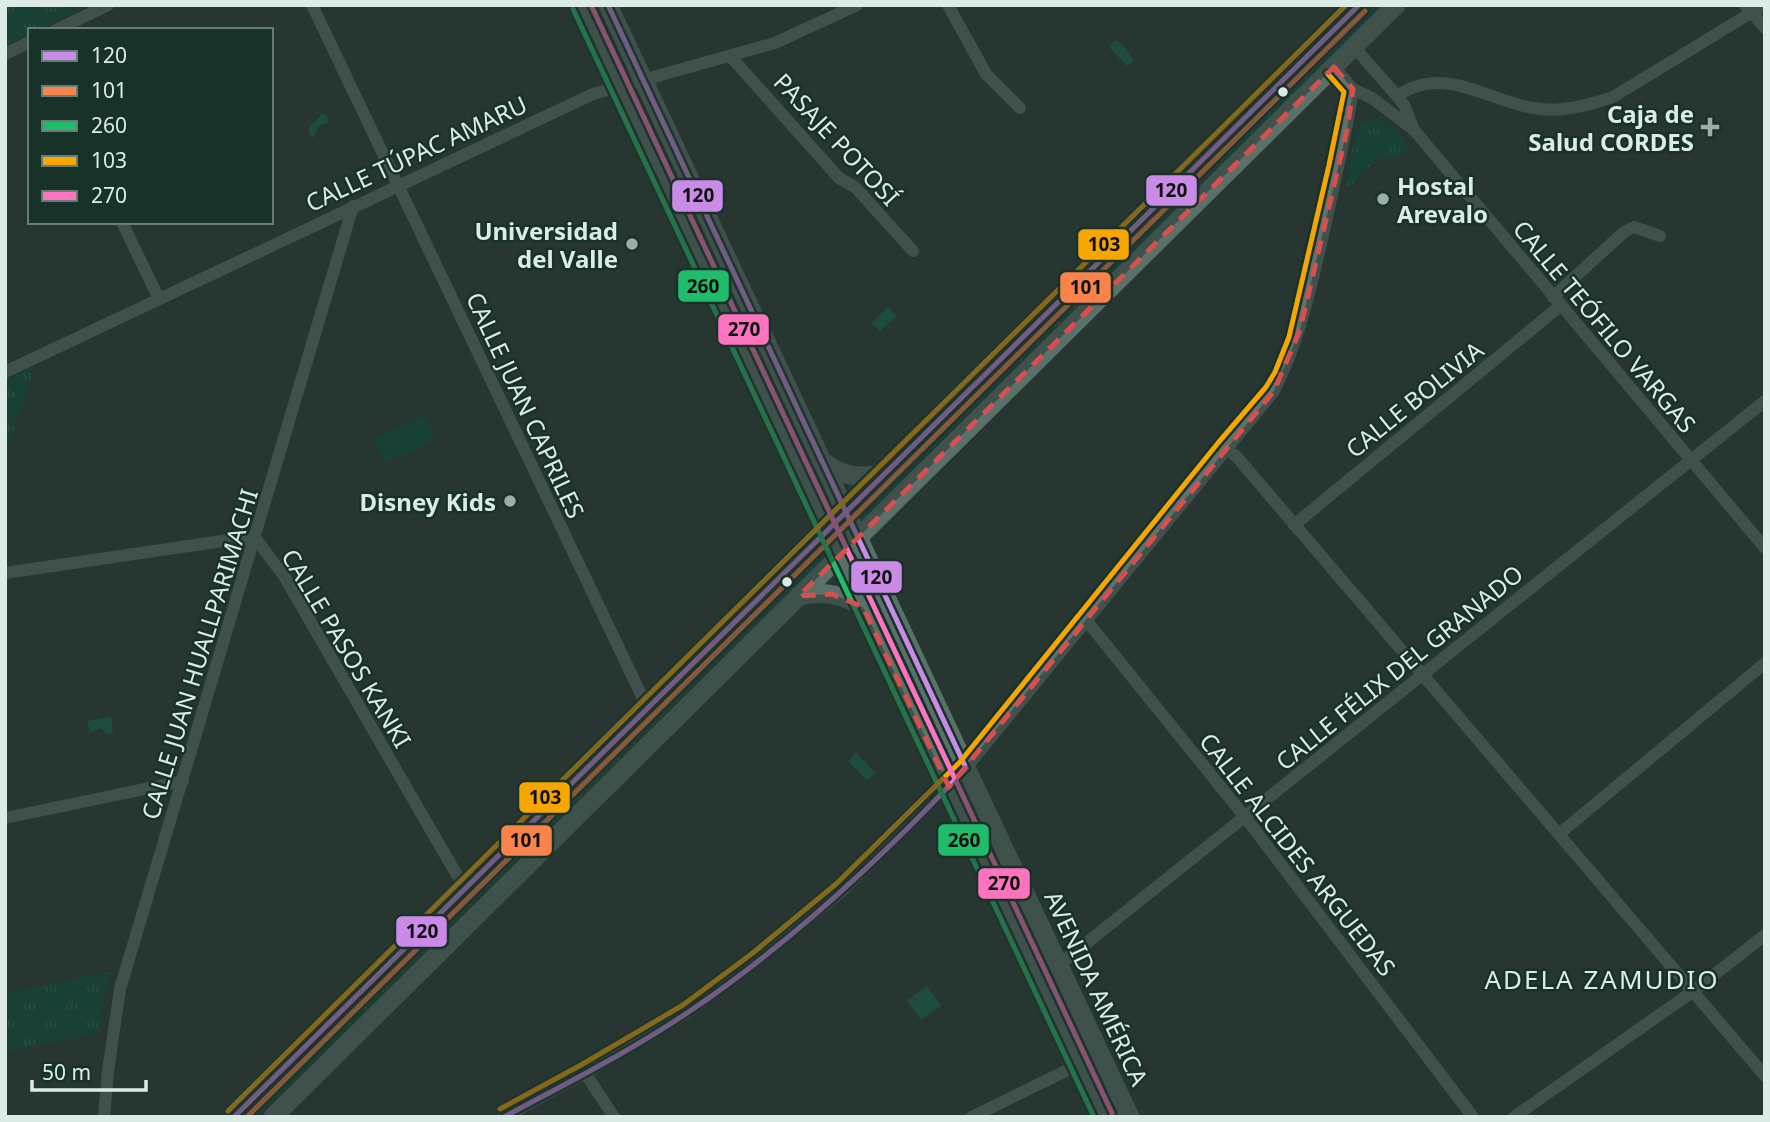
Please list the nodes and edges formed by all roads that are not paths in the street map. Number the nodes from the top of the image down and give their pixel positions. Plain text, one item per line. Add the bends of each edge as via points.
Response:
1 (108, 5) edge
2 (312, 5) edge
3 (581, 5) edge
4 (608, 5) edge
5 (857, 5) edge
6 (948, 5) edge
7 (1396, 5) edge
8 (1764, 5) edge
9 (1357, 6) edge
10 (844, 8) edge
11 (1748, 9) edge
12 (60, 28) edge
13 (1765, 28) edge
14 (28, 43) edge
15 (1354, 47) junction
16 (5, 54) edge
17 (731, 57) junction
18 (1334, 67) junction
19 (642, 80) junction
20 (620, 86) junction
21 (1353, 89) junction
22 (1397, 96) junction
23 (1020, 108) dead end
24 (1414, 130) junction
25 (398, 184) junction
26 (353, 206) junction
27 (123, 224) edge
28 (1660, 236) dead end
29 (913, 251) dead end
30 (159, 299) junction
31 (1557, 301) junction
32 (5, 372) edge
33 (1765, 401) edge
34 (1225, 449) junction
35 (820, 459) junction
36 (1691, 461) junction
37 (889, 470) junction
38 (845, 512) junction
39 (1294, 525) junction
40 (827, 530) junction
41 (256, 539) junction
42 (858, 539) junction
43 (1765, 548) edge
44 (839, 556) junction
45 (5, 573) edge
46 (799, 596) junction
47 (863, 607) junction
48 (1086, 620) junction
49 (1765, 663) edge
50 (1420, 674) junction
51 (648, 709) junction
52 (966, 768) junction
53 (183, 781) junction
54 (949, 787) junction
55 (5, 817) edge
56 (1245, 817) junction
57 (1559, 834) junction
58 (465, 889) junction
59 (1765, 935) edge
60 (1059, 965) junction
61 (1692, 992) junction
62 (1080, 1064) junction
63 (585, 1073) junction
64 (1765, 1076) edge
65 (104, 1117) edge
66 (234, 1117) edge
67 (273, 1117) edge
68 (504, 1117) edge
69 (614, 1117) edge
70 (972, 1117) edge
71 (1104, 1117) edge
72 (1130, 1117) edge
73 (1473, 1117) edge
74 (1514, 1117) edge

1 - 12 street
2 - 25 street, CALLE JUAN CAPRILES
3 - 20 main road, AVENIDA AMÉRICA
4 - 19 main road, AVENIDA AMÉRICA
5 - 10 street, CALLE TÚPAC AMARU
6 - 23 street via 986,74
7 - 15 main road
8 - 11 street
9 - 37 main road
10 - 17 street, CALLE TÚPAC AMARU via 775,43
11 - 13 street
11 - 22 street via 1613,97 1587,106 1531,108 1441,81 1415,85
14 - 16 street
15 - 18 main road
15 - 22 street, CALLE TEÓFILO VARGAS
17 - 19 street, CALLE TÚPAC AMARU
17 - 29 street, PASAJE POTOSÍ via 839,178 855,187
18 - 21 street, CALLE TEÓFILO VARGAS
18 - 42 main road
19 - 20 street, CALLE TÚPAC AMARU
19 - 35 main road, AVENIDA AMÉRICA
20 - 25 street, CALLE TÚPAC AMARU via 593,93
20 - 40 main road, AVENIDA AMÉRICA
21 - 24 street, CALLE TEÓFILO VARGAS
21 - 34 street via 1289,363 1274,391
22 - 24 street, CALLE TEÓFILO VARGAS
24 - 31 street, CALLE TEÓFILO VARGAS
25 - 26 street, CALLE TÚPAC AMARU
25 - 51 street, CALLE JUAN CAPRILES
26 - 30 street, CALLE TÚPAC AMARU
26 - 41 street, CALLE JUAN HUALLPARIMACHI
27 - 30 street
28 - 31 street, CALLE BOLIVIA via 1634,227 1624,232
30 - 32 street, CALLE TÚPAC AMARU
31 - 36 street, CALLE TEÓFILO VARGAS
31 - 39 street, CALLE BOLIVIA
33 - 36 street, CALLE FÉLIX DEL GRANADO
34 - 39 street
34 - 48 street
35 - 37 main road via 853,476
35 - 38 main road, AVENIDA AMÉRICA
36 - 43 street, CALLE TEÓFILO VARGAS
36 - 50 street, CALLE FÉLIX DEL GRANADO
37 - 38 main road
38 - 40 main road
38 - 42 main road, AVENIDA AMÉRICA
39 - 50 street
40 - 44 main road, AVENIDA AMÉRICA
40 - 51 main road
41 - 45 street, CALLE PASOS KANKI
41 - 53 street, CALLE JUAN HUALLPARIMACHI
41 - 58 street, CALLE PASOS KANKI via 284,576
42 - 44 main road
42 - 52 main road, AVENIDA AMÉRICA
44 - 46 main road
44 - 47 main road, AVENIDA AMÉRICA
46 - 47 main road via 832,594
46 - 67 main road
47 - 54 main road, AVENIDA AMÉRICA
48 - 52 street
48 - 56 street, CALLE ALCIDES ARGUEDAS
49 - 57 street
50 - 56 street, CALLE FÉLIX DEL GRANADO
50 - 57 street
51 - 58 main road
52 - 54 street
52 - 60 main road, AVENIDA AMÉRICA
53 - 55 street
53 - 65 street, CALLE JUAN HUALLPARIMACHI via 120,989
54 - 62 main road, AVENIDA AMÉRICA
54 - 63 street via 842,891 739,974 688,1012
56 - 60 street, CALLE FÉLIX DEL GRANADO
56 - 73 street, CALLE ALCIDES ARGUEDAS
57 - 61 street
58 - 66 main road
59 - 61 street
60 - 72 main road, AVENIDA AMÉRICA
61 - 64 street
61 - 74 street
62 - 70 street
62 - 71 main road, AVENIDA AMÉRICA
63 - 68 street
63 - 69 street

